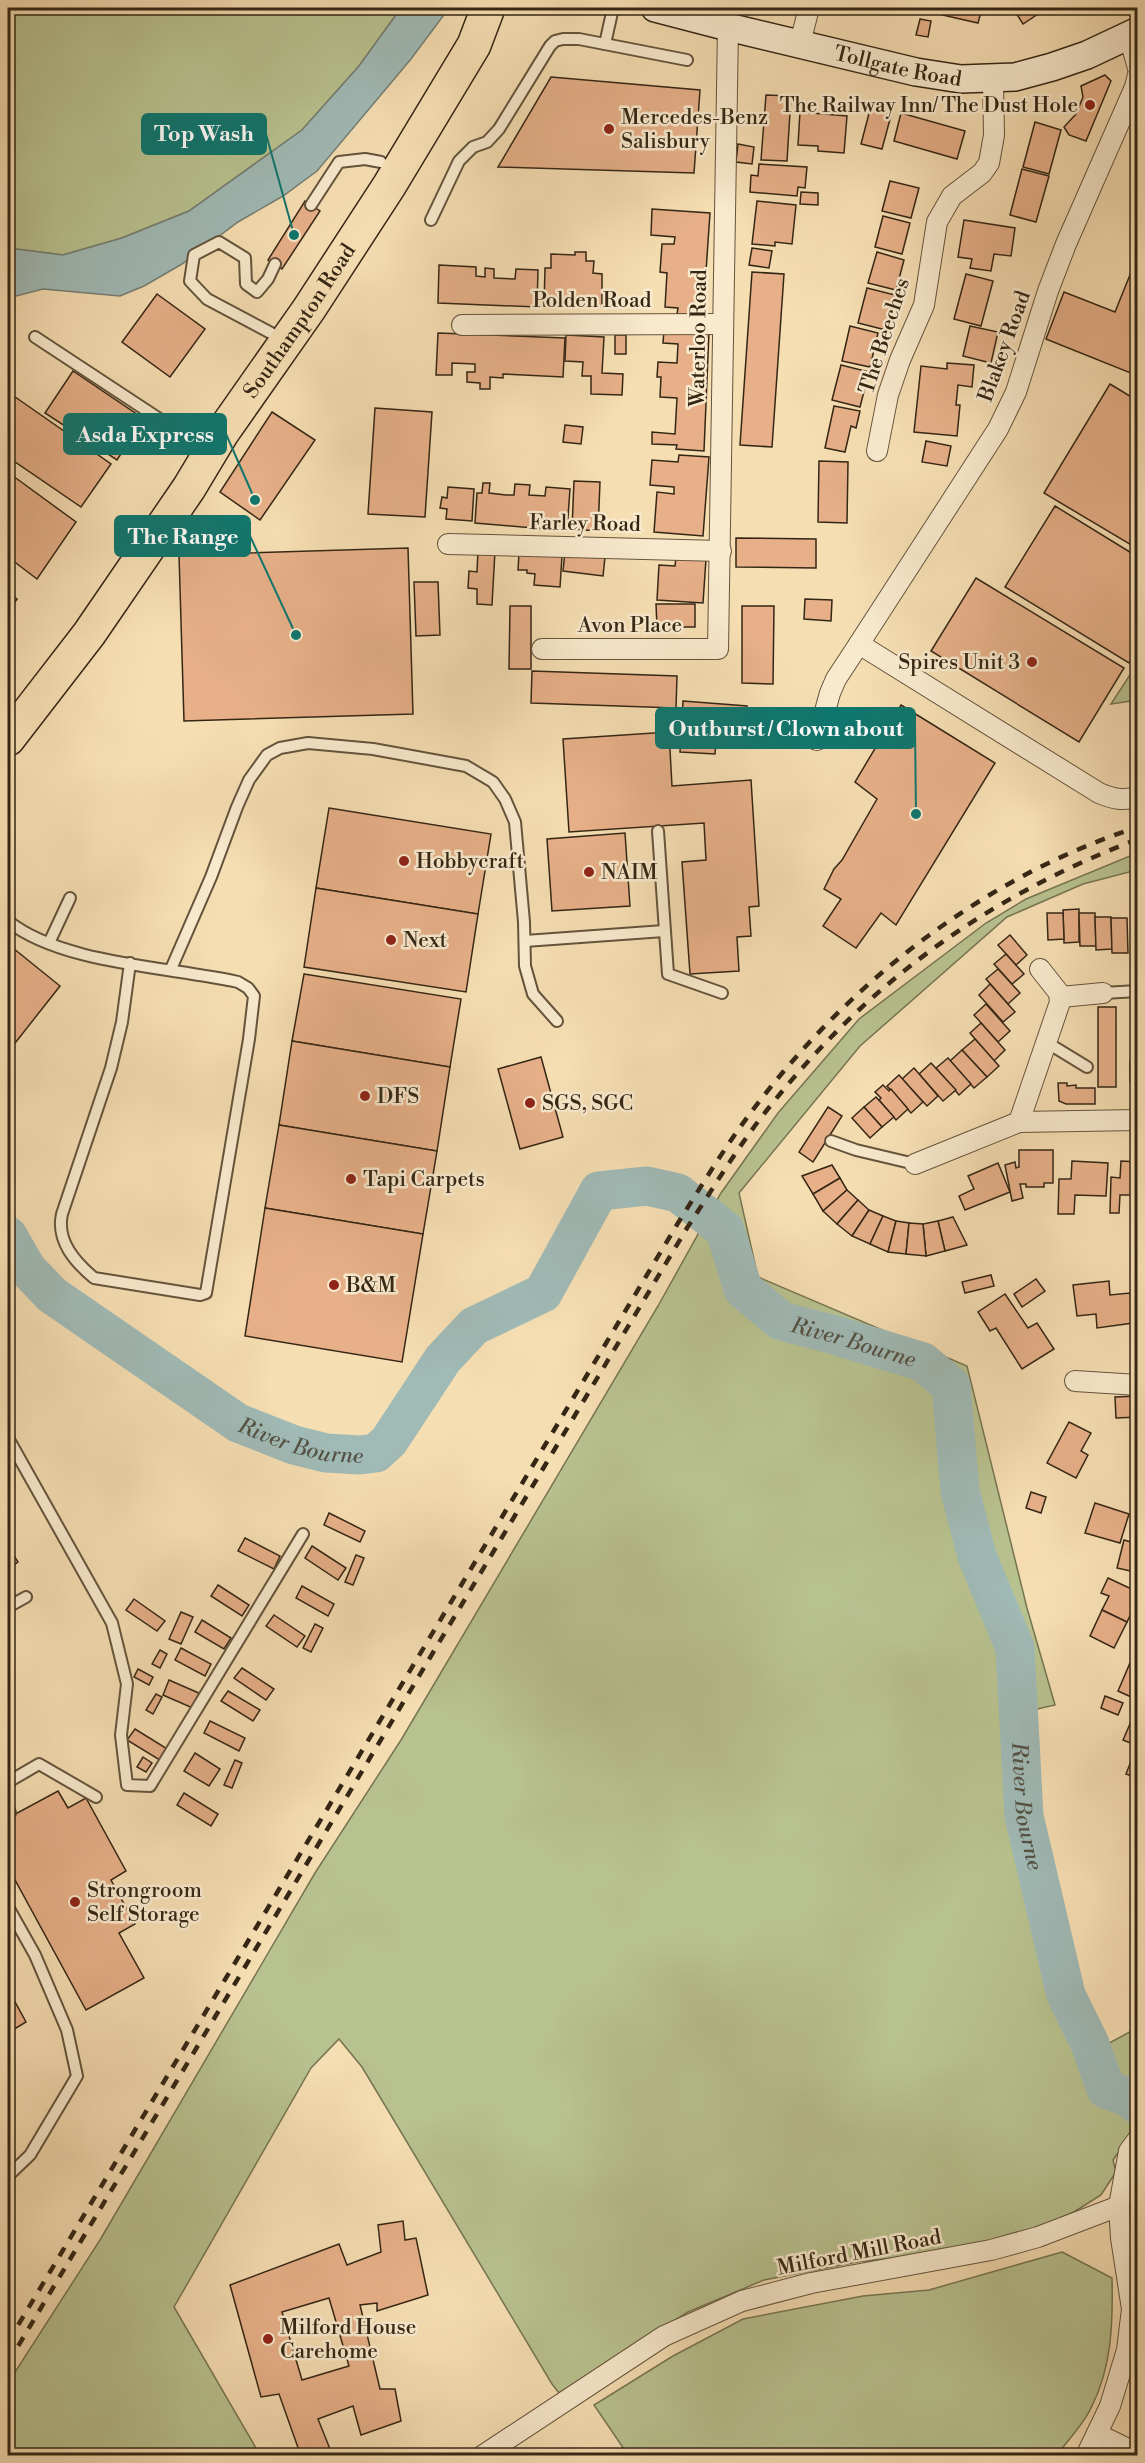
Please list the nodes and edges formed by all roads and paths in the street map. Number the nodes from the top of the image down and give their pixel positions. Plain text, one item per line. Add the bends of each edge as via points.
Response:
1 (479, 8) edge
2 (488, 8) edge
3 (614, 8) edge
4 (655, 8) edge
5 (809, 8) edge
6 (728, 27) junction
7 (1133, 34) edge
8 (800, 43) junction
9 (605, 44) junction
10 (687, 60) dead end
11 (1137, 68) edge
12 (1137, 75) edge
13 (993, 79) junction
14 (381, 162) junction
15 (312, 205) dead end
16 (431, 220) dead end
17 (275, 264) dead end
18 (722, 324) junction
19 (462, 325) dead end
20 (271, 333) junction
21 (35, 337) dead end
22 (196, 442) junction
23 (877, 451) dead end
24 (448, 544) dead end
25 (721, 551) junction
26 (859, 644) junction
27 (542, 649) dead end
28 (718, 649) joint
29 (8, 710) edge
30 (8, 739) edge
31 (818, 740) dead end
32 (1137, 797) edge
33 (658, 831) dead end
34 (70, 898) dead end
35 (8, 921) edge
36 (664, 931) junction
37 (525, 941) junction
38 (49, 943) junction
39 (130, 963) junction
40 (171, 969) junction
41 (1040, 969) dead end
42 (1137, 990) edge
43 (722, 993) dead end
44 (1103, 993) joint
45 (1060, 997) junction
46 (557, 1021) dead end
47 (1046, 1042) junction
48 (1087, 1067) dead end
49 (1137, 1120) edge
50 (1019, 1122) junction
51 (831, 1141) dead end
52 (915, 1164) joint
53 (1075, 1382) dead end
54 (1137, 1385) edge
55 (8, 1438) edge
56 (303, 1534) dead end
57 (26, 1597) dead end
58 (8, 1607) edge
59 (8, 1782) edge
60 (96, 1797) dead end
61 (8, 1906) edge
62 (1133, 2145) edge
63 (8, 2176) edge
64 (1126, 2199) edge
65 (1097, 2434) junction
66 (1134, 2453) edge
67 (482, 2456) edge
68 (1086, 2456) edge

1 - 14 highway, Southampton Road via 455,39
2 - 30 highway, Southampton Road via 474,45 309,309 89,634
3 - 9 lane
4 - 6 street, Tollgate Road
5 - 8 street
6 - 8 street, Tollgate Road
6 - 18 street, Waterloo Road
7 - 11 street
7 - 13 street, Tollgate Road via 1052,67
8 - 13 street, Tollgate Road via 916,72
9 - 10 lane
9 - 16 lane via 572,38 550,46 499,129 459,161
12 - 26 street, Blakey Road via 1066,244 1012,401 998,429
13 - 23 street, The Beeches via 994,135 989,163 982,174 952,196 937,222 924,305 888,395
14 - 15 lane via 339,162
14 - 20 highway, Southampton Road
17 - 20 lane via 257,292 246,284 245,258 219,243 194,255 190,281 207,299
18 - 19 street, Polden Road
18 - 25 street, Waterloo Road
20 - 22 highway, Southampton Road
21 - 22 lane
22 - 29 highway, Southampton Road via 76,619
24 - 25 street, Farley Road
25 - 28 street, Waterloo Road
26 - 31 street, Blakey Road via 830,693
26 - 32 street via 1099,793 1112,799
27 - 28 street, Avon Place
33 - 36 lane
34 - 38 lane
35 - 38 lane
36 - 37 lane
36 - 43 lane via 668,974
37 - 40 lane via 515,822 493,782 466,766 442,760 308,742 267,755 249,780
37 - 46 lane via 525,966 533,994
38 - 39 lane
39 - 40 lane
39 - 40 lane via 114,1058 64,1208 61,1234 82,1268 94,1278 200,1294 206,1293 254,996 238,982
41 - 45 street
42 - 44 lane
44 - 45 street
45 - 47 street
47 - 48 lane
47 - 50 street
49 - 50 street
50 - 52 street
51 - 52 lane
53 - 54 street
55 - 56 lane via 112,1623 128,1684 121,1735 127,1785 150,1786
57 - 58 lane
59 - 60 lane via 39,1764
61 - 63 lane via 35,1955 67,2030 77,2076 30,2155
62 - 64 street
64 - 65 street via 1121,2238 1132,2309 1127,2350
64 - 67 street, Milford Mill Road via 1038,2237 991,2250 811,2283 742,2301 664,2336
65 - 66 street
65 - 68 street

